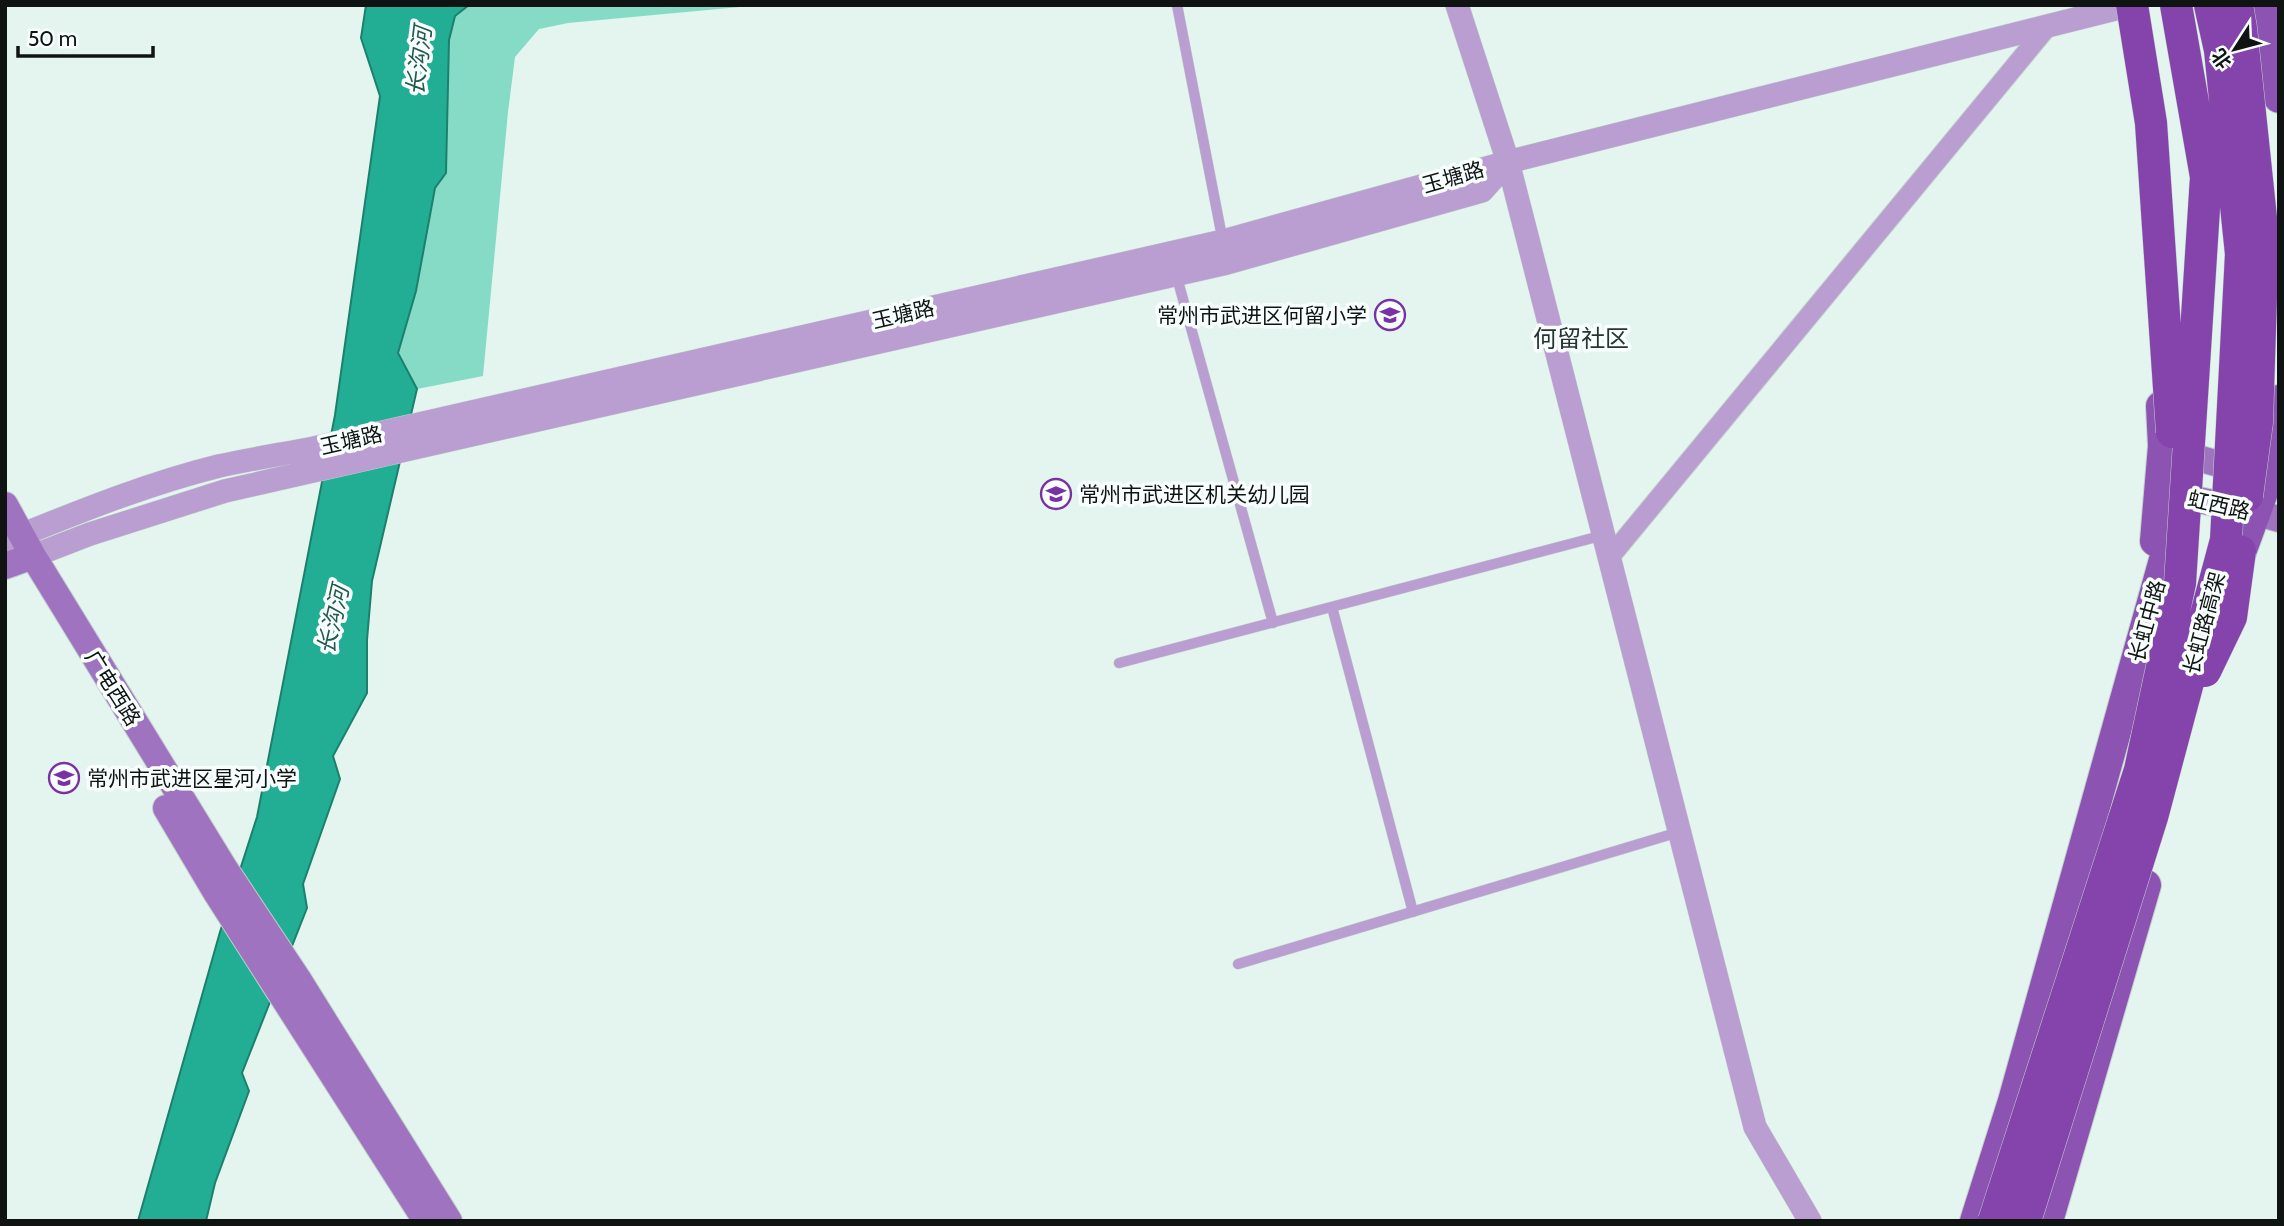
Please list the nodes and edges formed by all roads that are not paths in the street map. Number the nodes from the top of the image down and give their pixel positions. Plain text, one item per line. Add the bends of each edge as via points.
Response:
1 (1177, 5) edge
2 (1457, 5) edge
3 (2163, 5) edge
4 (2176, 5) edge
5 (2210, 5) edge
6 (2225, 5) edge
7 (2237, 5) edge
8 (2266, 5) edge
9 (2123, 6) edge
10 (2048, 26) junction
11 (2279, 98) edge
12 (1508, 162) junction
13 (1225, 252) junction
14 (1173, 264) junction
15 (2279, 400) edge
16 (2175, 454) junction
17 (2263, 477) edge
18 (2170, 494) junction
19 (5, 505) edge
20 (2258, 513) edge
21 (1607, 546) junction
22 (14, 548) edge
23 (2180, 583) junction
24 (1332, 607) junction
25 (1273, 622) junction
26 (1119, 663) dead end
27 (2173, 739) junction
28 (1680, 832) junction
29 (1413, 912) junction
30 (1238, 964) dead end
31 (291, 988) junction
32 (426, 1221) edge
33 (449, 1221) edge
34 (1810, 1221) edge
35 (1975, 1221) edge
36 (1994, 1221) edge
37 (2025, 1221) edge
38 (2048, 1221) edge

1 - 13 lane
2 - 12 street
3 - 16 main road via 2180,83 2195,221
4 - 23 highway, 长虹路高架, bridge via 2206,177
5 - 27 highway, 长虹路高架, bridge via 2220,50 2241,254 2226,540
6 - 17 main road via 2250,205
7 - 27 highway, bridge via 2263,237 2257,422 2231,617
8 - 11 main road
9 - 10 street, 玉塘路
9 - 16 main road
9 - 23 highway, bridge via 2151,123
10 - 12 street, 玉塘路
10 - 21 street
12 - 13 street, 玉塘路
12 - 21 street
13 - 14 street, 玉塘路
14 - 22 street, 玉塘路 via 315,458 201,497
14 - 25 lane
15 - 17 main road via 2276,457
16 - 17 main road, 虹西路
16 - 18 main road, 长虹中路
17 - 20 main road
18 - 20 main road, 虹西路
18 - 35 main road, 长虹中路 via 2149,614
19 - 22 main road, 广电西路
20 - 38 main road via 2211,632 2182,763
21 - 24 lane
21 - 28 street
22 - 31 main road, 广电西路
23 - 36 highway, 长虹路高架, bridge via 2140,769
24 - 25 lane
24 - 29 lane
25 - 26 lane
27 - 37 highway, 长虹路高架, bridge
28 - 29 lane
28 - 34 street via 1755,1127
29 - 30 lane
31 - 32 main road
31 - 33 main road

